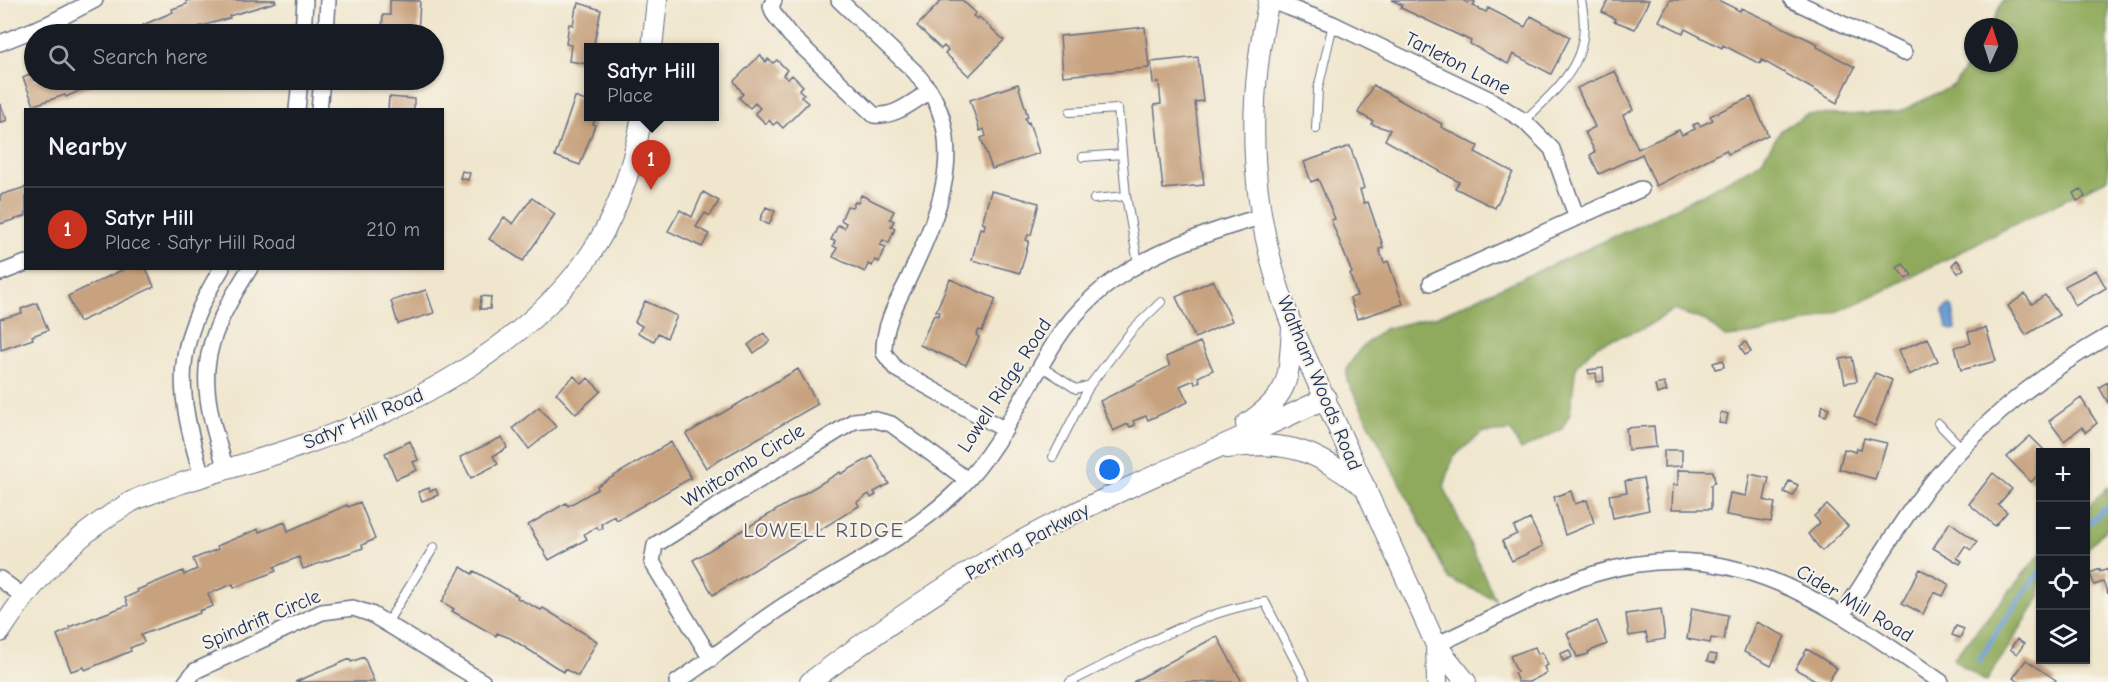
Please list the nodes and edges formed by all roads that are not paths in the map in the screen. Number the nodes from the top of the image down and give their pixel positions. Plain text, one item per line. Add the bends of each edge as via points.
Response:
1 (95, 0) edge
2 (305, 0) edge
3 (328, 0) edge
4 (657, 0) edge
5 (774, 0) edge
6 (839, 0) edge
7 (1269, 0) edge
8 (1581, 0) edge
9 (1792, 0) edge
10 (48, 24) edge
11 (304, 24) edge
12 (327, 24) edge
13 (1333, 24) junction
14 (24, 34) edge
15 (0, 43) edge
16 (653, 43) edge
17 (1904, 53) dead end
18 (299, 90) edge
19 (321, 90) edge
20 (930, 91) junction
21 (297, 108) edge
22 (319, 108) edge
23 (1070, 112) dead end
24 (641, 121) edge
25 (1524, 121) junction
26 (1316, 129) dead end
27 (1122, 154) junction
28 (1083, 157) dead end
29 (1641, 189) dead end
30 (1126, 196) junction
31 (1094, 199) dead end
32 (1260, 217) junction
33 (1577, 218) junction
34 (1138, 263) junction
35 (24, 264) edge
36 (221, 270) edge
37 (249, 270) edge
38 (0, 273) edge
39 (1431, 283) dead end
40 (1161, 302) dead end
41 (1292, 326) junction
42 (2108, 336) edge
43 (1042, 367) junction
44 (1090, 385) junction
45 (1326, 398) junction
46 (1938, 423) dead end
47 (1005, 430) junction
48 (1962, 448) junction
49 (1207, 451) junction
50 (1053, 457) dead end
51 (226, 469) junction
52 (202, 477) junction
53 (966, 479) junction
54 (1366, 488) junction
55 (434, 547) dead end
56 (0, 579) edge
57 (23, 596) junction
58 (1842, 615) junction
59 (387, 623) junction
60 (0, 632) edge
61 (1436, 645) junction
62 (711, 659) junction
63 (186, 682) edge
64 (483, 682) edge
65 (676, 682) edge
66 (810, 682) edge
67 (1070, 682) edge
68 (1306, 682) edge
69 (1437, 682) edge
70 (1466, 682) edge
71 (1941, 682) edge

1 - 10 street
2 - 11 street
3 - 12 street
4 - 16 street
5 - 20 street via 774,14 790,35 874,115 897,112
6 - 20 street
7 - 13 street, Tarleton Lane
7 - 32 street, Waltham Woods Road via 1254,91 1254,164
8 - 25 lane via 1585,17 1580,56 1570,74
9 - 17 street
13 - 25 street, Tarleton Lane via 1489,99
13 - 26 lane via 1318,89
14 - 15 street
18 - 21 street
19 - 22 street
20 - 47 street via 944,118 945,182 928,237 885,334 884,354 896,369
23 - 27 lane via 1118,109
24 - 51 street, Satyr Hill Road via 626,183 602,234 568,282 520,329 474,363 411,399 338,432
25 - 33 street, Tarleton Lane via 1552,149
27 - 28 lane
27 - 30 lane
29 - 33 street
30 - 31 lane
30 - 34 lane
32 - 34 street, Lowell Ridge Road via 1185,241
32 - 41 street, Waltham Woods Road
33 - 39 street
34 - 43 street, Lowell Ridge Road via 1089,301 1066,326
35 - 38 street
36 - 52 street via 193,321 183,376 185,412
37 - 51 street via 225,307 207,362 207,400
40 - 44 lane via 1138,324
41 - 45 street, Waltham Woods Road
41 - 49 street via 1289,371 1280,397
42 - 48 street via 2067,359 2031,386
43 - 44 lane via 1076,389
43 - 47 street, Lowell Ridge Road
44 - 50 lane
45 - 49 street, Perring Parkway
45 - 54 street, Waltham Woods Road
46 - 48 lane
47 - 53 street, Lowell Ridge Road
48 - 58 street via 1911,510
49 - 54 street via 1246,446 1296,447 1330,463
49 - 66 street, Perring Parkway via 1115,493 964,574 884,626
51 - 52 street, Satyr Hill Road
52 - 57 street, Satyr Hill Road via 134,501 113,513 68,549
53 - 62 street, Lowell Ridge Road via 949,499 920,521 779,609
53 - 62 street, Whitcomb Circle via 891,424 872,419 854,421 655,545 652,562
54 - 61 street, Waltham Woods Road
55 - 59 lane
56 - 57 street
57 - 60 street, Satyr Hill Road
58 - 61 street, Cider Mill Road via 1791,586 1752,572 1709,562 1669,561 1595,574
58 - 71 street, Cider Mill Road
59 - 63 street, Spindrift Circle via 353,608 322,612 195,671
59 - 64 street, Spindrift Circle
61 - 69 street, Waltham Woods Road
61 - 70 street, Waltham Woods Road
62 - 65 street, Lowell Ridge Road
67 - 68 lane via 1208,616 1264,602

